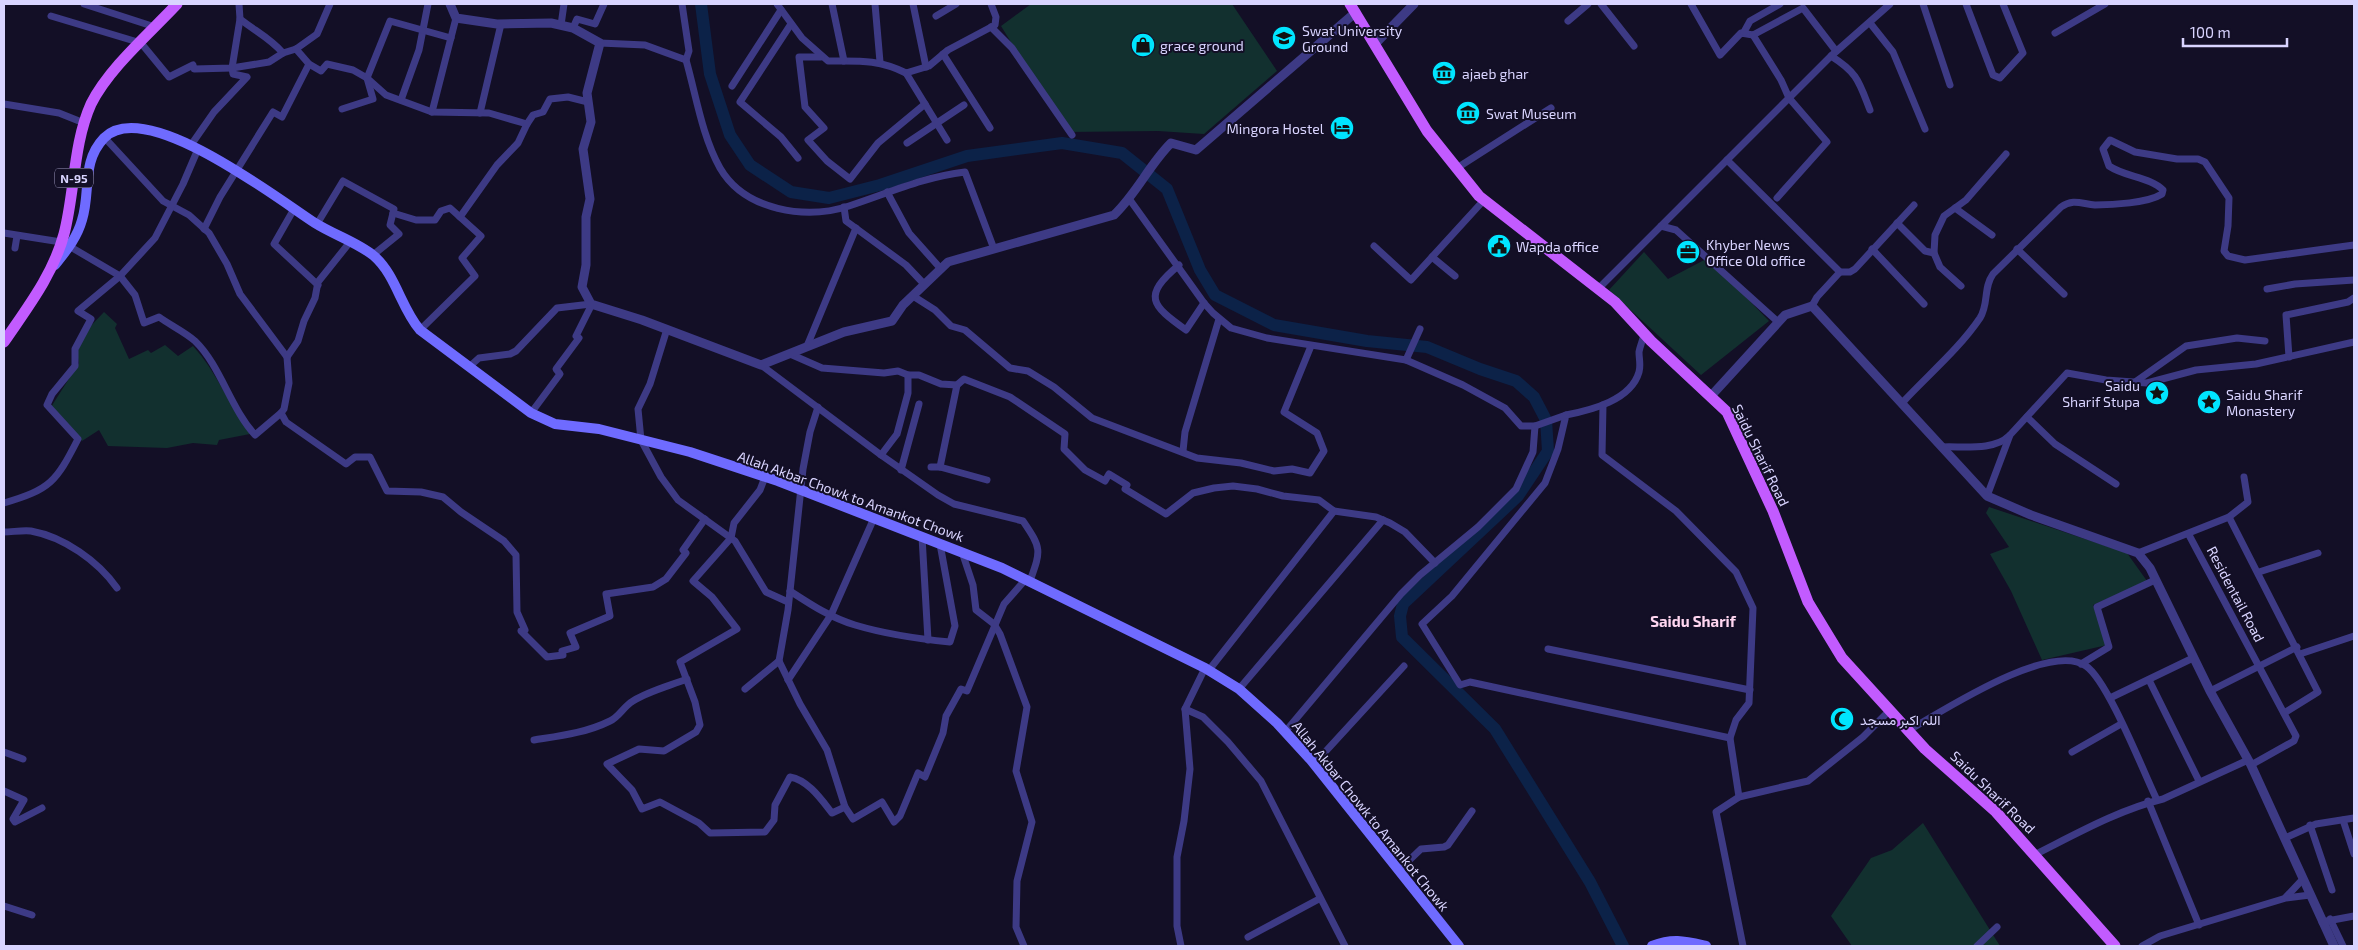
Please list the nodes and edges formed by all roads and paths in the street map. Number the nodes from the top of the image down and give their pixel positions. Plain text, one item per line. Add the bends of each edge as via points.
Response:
1 (84, 4) edge
2 (177, 4) edge
3 (239, 4) edge
4 (330, 4) edge
5 (428, 4) edge
6 (450, 4) edge
7 (564, 4) edge
8 (604, 4) edge
9 (682, 4) edge
10 (832, 4) edge
11 (875, 4) edge
12 (913, 4) edge
13 (956, 4) edge
14 (991, 4) edge
15 (1414, 4) edge
16 (1588, 4) edge
17 (1601, 4) edge
18 (1691, 4) edge
19 (1780, 4) edge
20 (1890, 4) edge
21 (1923, 4) edge
22 (1966, 4) edge
23 (2003, 4) edge
24 (2106, 4) edge
25 (779, 7) edge
26 (1353, 8) edge
27 (51, 16) dead end
28 (936, 16) dead end
29 (456, 18) junction
30 (240, 19) junction
31 (1568, 21) dead end
32 (1870, 23) junction
33 (501, 24) junction
34 (791, 24) junction
35 (561, 25) junction
36 (991, 27) junction
37 (155, 28) junction
38 (573, 28) junction
39 (424, 31) junction
40 (1744, 32) junction
41 (2055, 33) dead end
42 (1753, 35) junction
43 (451, 38) junction
44 (141, 43) junction
45 (600, 43) junction
46 (1375, 44) junction
47 (1634, 46) dead end
48 (296, 49) junction
49 (283, 53) junction
50 (943, 54) junction
51 (1833, 54) junction
52 (821, 57) junction
53 (686, 60) junction
54 (844, 61) junction
55 (880, 62) junction
56 (309, 64) junction
57 (926, 67) junction
58 (232, 68) junction
59 (906, 73) junction
60 (367, 78) junction
61 (1950, 85) dead end
62 (732, 86) dead end
63 (1789, 98) junction
64 (401, 100) junction
65 (588, 102) junction
66 (4, 104) edge
67 (925, 104) junction
68 (964, 105) dead end
69 (1551, 108) dead end
70 (342, 109) dead end
71 (1870, 110) dead end
72 (432, 112) junction
73 (480, 113) junction
74 (936, 122) junction
75 (84, 123) junction
76 (527, 124) junction
77 (990, 128) dead end
78 (1925, 129) dead end
79 (1072, 135) dead end
80 (104, 138) junction
81 (947, 140) dead end
82 (907, 142) dead end
83 (195, 147) junction
84 (2006, 154) dead end
85 (798, 158) dead end
86 (1727, 160) junction
87 (1457, 168) junction
88 (237, 170) junction
89 (887, 192) junction
90 (1777, 198) dead end
91 (1130, 200) junction
92 (1484, 200) junction
93 (171, 205) junction
94 (1914, 205) dead end
95 (844, 207) junction
96 (1955, 208) junction
97 (294, 209) junction
98 (393, 213) junction
99 (460, 217) junction
100 (1897, 223) junction
101 (317, 224) junction
102 (1661, 226) junction
103 (856, 228) junction
104 (204, 229) junction
105 (4, 234) edge
106 (1992, 235) dead end
107 (17, 236) junction
108 (350, 242) junction
109 (65, 244) junction
110 (2354, 245) edge
111 (1374, 246) dead end
112 (15, 248) dead end
113 (994, 249) junction
114 (1872, 249) junction
115 (2017, 249) junction
116 (1934, 253) junction
117 (373, 255) junction
118 (1432, 257) junction
119 (1179, 265) junction
120 (940, 269) junction
121 (1840, 272) junction
122 (120, 276) junction
123 (1455, 276) dead end
124 (2354, 280) edge
125 (924, 284) junction
126 (318, 285) junction
127 (1960, 286) dead end
128 (1598, 289) junction
129 (2267, 289) dead end
130 (2064, 294) dead end
131 (913, 296) junction
132 (2354, 298) edge
133 (1204, 303) junction
134 (591, 304) junction
135 (1924, 304) dead end
136 (1812, 306) junction
137 (1220, 319) junction
138 (1778, 322) junction
139 (667, 329) junction
140 (1420, 329) dead end
141 (420, 330) junction
142 (1644, 334) junction
143 (2264, 341) dead end
144 (4, 342) edge
145 (2354, 342) edge
146 (807, 346) junction
147 (1311, 346) junction
148 (790, 354) junction
149 (287, 357) junction
150 (2290, 357) junction
151 (1406, 360) junction
152 (761, 365) junction
153 (469, 367) junction
154 (908, 375) junction
155 (2134, 382) junction
156 (957, 385) junction
157 (1711, 396) junction
158 (1903, 402) junction
159 (919, 404) dead end
160 (1603, 405) junction
161 (818, 407) junction
162 (281, 413) junction
163 (531, 413) junction
164 (1566, 415) junction
165 (2027, 417) junction
166 (1536, 426) junction
167 (2010, 434) junction
168 (641, 440) junction
169 (1942, 447) junction
170 (1183, 451) junction
171 (880, 455) junction
172 (931, 467) dead end
173 (940, 467) junction
174 (901, 470) junction
175 (765, 477) junction
176 (2244, 477) dead end
177 (987, 480) dead end
178 (2116, 484) dead end
179 (801, 490) junction
180 (1988, 496) junction
181 (4, 503) edge
182 (1334, 511) junction
183 (2229, 517) junction
184 (874, 518) junction
185 (705, 519) junction
186 (1383, 520) junction
187 (4, 532) edge
188 (2189, 534) junction
189 (922, 536) junction
190 (730, 538) junction
191 (940, 544) junction
192 (962, 552) junction
193 (2138, 553) junction
194 (2318, 553) dead end
195 (1435, 563) junction
196 (2258, 572) junction
197 (1028, 580) junction
198 (2155, 580) junction
199 (117, 588) dead end
200 (790, 591) junction
201 (788, 602) junction
202 (831, 615) junction
203 (994, 624) junction
204 (2354, 636) edge
205 (928, 640) junction
206 (1548, 649) dead end
207 (2299, 651) junction
208 (2193, 658) junction
209 (779, 661) junction
210 (2081, 664) junction
211 (1404, 666) dead end
212 (2260, 666) junction
213 (1207, 669) junction
214 (687, 679) junction
215 (788, 680) junction
216 (2149, 680) junction
217 (745, 689) dead end
218 (1239, 689) junction
219 (1750, 690) junction
220 (2210, 691) junction
221 (2110, 698) junction
222 (1185, 709) junction
223 (1890, 710) junction
224 (2284, 713) junction
225 (2121, 724) junction
226 (1909, 730) junction
227 (1285, 732) junction
228 (1730, 738) junction
229 (534, 740) dead end
230 (4, 752) edge
231 (2072, 752) dead end
232 (23, 759) dead end
233 (2249, 763) junction
234 (1314, 764) junction
235 (2199, 781) junction
236 (4, 791) edge
237 (1738, 797) junction
238 (2157, 800) junction
239 (2148, 801) junction
240 (845, 807) junction
241 (42, 808) dead end
242 (1472, 812) dead end
243 (2354, 818) edge
244 (2343, 820) junction
245 (2310, 825) junction
246 (2285, 838) junction
247 (2354, 854) edge
248 (2034, 855) junction
249 (1400, 869) junction
250 (2056, 877) junction
251 (2303, 879) junction
252 (2332, 890) dead end
253 (2310, 895) junction
254 (1319, 898) junction
255 (2286, 898) junction
256 (4, 906) edge
257 (32, 915) dead end
258 (2354, 916) edge
259 (2326, 921) junction
260 (2199, 925) junction
261 (1997, 927) dead end
262 (1248, 937) dead end
263 (1024, 946) edge
264 (1181, 946) edge
265 (1345, 946) edge
266 (1459, 946) edge
267 (1652, 946) edge
268 (1706, 946) edge
269 (1743, 946) edge
270 (1977, 946) edge
271 (2115, 946) edge
272 (2120, 946) edge
273 (2142, 946) edge
274 (2334, 946) edge
275 (2343, 946) edge

1 - 37 street
2 - 37 main road, N-95
3 - 30 street
4 - 48 street via 317,34
5 - 39 street
6 - 29 street
7 - 35 street
8 - 38 street via 594,24 577,19
9 - 53 street via 689,51
10 - 54 street
11 - 55 street
12 - 57 street
13 - 28 street
14 - 36 street via 996,17 995,25
15 - 46 street
16 - 31 street
17 - 47 street
18 - 40 street via 1720,55
19 - 40 street via 1750,21
20 - 32 street
21 - 61 street
22 - 23 street via 1993,75 2000,78 2023,53
24 - 41 street
25 - 34 street
25 - 62 street
26 - 46 main road, Saidu Sharif Road
26 - 91 street via 1196,150 1171,143 1157,156
27 - 44 street
29 - 33 street
29 - 43 street
30 - 49 street via 272,39
30 - 58 street
32 - 51 street
32 - 78 street via 1893,52
33 - 35 street via 544,22
33 - 73 street
34 - 52 street
34 - 85 street via 740,102 781,137
35 - 38 street
36 - 50 street
36 - 79 street via 1012,48
37 - 44 main road, N-95
38 - 45 street
39 - 43 street
39 - 60 street via 390,21
39 - 64 street
40 - 42 street
42 - 51 street via 1803,8
42 - 63 street
43 - 72 street
44 - 58 street via 169,77 193,65 194,69
44 - 75 main road, N-95 via 101,86
45 - 53 street via 645,45
45 - 65 street via 587,93
46 - 87 main road, Saidu Sharif Road via 1427,131
48 - 49 street
48 - 56 street
49 - 58 street via 269,62
50 - 57 street
50 - 77 street
51 - 63 street
51 - 71 street via 1849,67
52 - 54 street
52 - 67 street via 800,57 805,107 824,128 808,140 850,179 878,143
53 - 95 street via 707,137 720,169 733,183 747,195 784,210 820,212
54 - 55 street
55 - 59 street
56 - 60 street via 321,71 327,64 353,70
56 - 88 street via 282,117 273,112
57 - 59 street
58 - 83 street via 233,74 247,77 214,112
59 - 67 street
60 - 64 street via 386,95
60 - 70 street via 372,99
63 - 86 street
63 - 90 street via 1827,142
64 - 72 street
65 - 76 street via 568,97 550,99 544,112 533,115
65 - 134 street via 590,122 583,149 590,199 582,287
66 - 75 street via 59,113
67 - 74 street
68 - 74 street
69 - 87 street
72 - 73 street
73 - 76 street
74 - 81 street
74 - 82 street
75 - 109 main road, N-95
76 - 99 street via 518,143 497,165
80 - 83 main road, Allah Akbar Chowk to Amankot Chowk via 116,129 130,127 147,129
80 - 93 street via 163,201
80 - 109 main road via 89,166 83,218 77,234
83 - 88 main road, Allah Akbar Chowk to Amankot Chowk
83 - 93 street via 183,184
84 - 96 street via 1966,200
86 - 102 street
86 - 121 street
87 - 92 main road, Saidu Sharif Road
88 - 97 main road, Allah Akbar Chowk to Amankot Chowk
88 - 104 street
89 - 95 street
89 - 113 street via 935,176 965,172
89 - 120 street via 909,233
91 - 113 street via 1114,215
91 - 119 street
92 - 118 street
92 - 128 main road, Saidu Sharif Road
93 - 104 street
93 - 122 street via 155,238
94 - 100 street
95 - 103 street via 846,220
96 - 106 street
96 - 116 street via 1944,216 1935,235
97 - 101 main road, Allah Akbar Chowk to Amankot Chowk
97 - 126 street via 274,244
98 - 99 street via 416,220 435,220 441,211 450,208
98 - 101 street via 394,209 343,181
98 - 117 street via 390,225 399,234
99 - 141 street via 481,236 462,258 476,276
100 - 114 street
100 - 116 street via 1925,251
101 - 108 main road, Allah Akbar Chowk to Amankot Chowk
102 - 128 street
102 - 138 street via 1676,230
103 - 125 street via 906,265
103 - 146 street
104 - 149 street via 227,264 240,294
105 - 107 street
107 - 109 street
107 - 112 street
108 - 117 main road, Allah Akbar Chowk to Amankot Chowk
108 - 126 street via 328,267
109 - 122 street
109 - 144 main road, N-95
110 - 115 street via 2245,260 2232,258 2224,250 2229,198 2205,162 2136,152 2110,140 2103,149 2109,166 2157,186 2163,190 2162,194 2130,202 2072,201
111 - 118 street via 1411,280
113 - 120 street via 948,262
114 - 121 street via 1855,269
114 - 135 street
115 - 130 street
115 - 158 street via 1987,281 1985,306 1980,318
116 - 127 street via 1940,267
117 - 141 main road, Allah Akbar Chowk to Amankot Chowk via 382,264 410,318
118 - 123 street
119 - 133 street
119 - 133 street via 1164,277 1155,290 1155,302 1162,313 1186,330
120 - 125 street
121 - 136 street
122 - 162 street via 134,295 144,323 159,317 195,341 246,426 255,435
122 - 181 street via 78,311 91,319 75,349 75,366 47,405 78,439 60,474 39,492
124 - 129 street
125 - 131 street
126 - 149 street via 298,341
128 - 142 main road, Saidu Sharif Road via 1615,302
131 - 146 street via 892,321 844,332
131 - 170 street via 935,310 951,326 965,330 1010,368 1028,371 1092,418
132 - 150 street via 2286,315
133 - 137 street
134 - 139 street
134 - 153 street via 557,308 516,351 479,358
134 - 163 street via 576,336 579,338 556,369 560,374
136 - 138 street via 1792,311
136 - 158 street
137 - 147 street via 1231,328
137 - 170 street via 1185,432
138 - 157 street
139 - 152 street
139 - 168 street via 650,384 638,409
140 - 151 street
141 - 153 main road, Allah Akbar Chowk to Amankot Chowk
142 - 157 main road, Saidu Sharif Road
142 - 160 street via 1637,379
143 - 155 street via 2237,338 2186,346
145 - 150 street
146 - 148 street
147 - 151 street
147 - 170 street via 1284,412 1317,433 1324,451 1310,473 1292,469 1274,471 1197,458
148 - 152 street
148 - 154 street via 822,368 884,373 898,371
149 - 162 street via 289,383
150 - 155 street via 2196,370 2147,383
151 - 166 street via 1505,408 1521,426
152 - 161 street
153 - 163 main road, Allah Akbar Chowk to Amankot Chowk
154 - 156 street
154 - 171 street via 908,393 897,434
155 - 165 street via 2067,373
156 - 173 street
156 - 182 street via 964,379 1010,397 1065,434 1064,449 1085,470 1104,481 1109,474 1127,485 1125,489 1166,514 1193,493 1233,486 1319,500
157 - 223 main road, Saidu Sharif Road via 1731,421 1773,511 1808,602 1842,658
158 - 169 street
159 - 174 street
160 - 164 street
160 - 219 street via 1602,455 1676,511 1736,572 1753,608
161 - 171 street
161 - 179 street via 810,432
162 - 185 street via 286,422 346,464 355,457 370,457 387,491 421,492 443,497 504,541 516,555 517,612 525,630 520,631 547,657 563,655 562,651 576,647 570,633 610,616 606,594 653,586 666,579 686,553 683,550
163 - 168 main road, Allah Akbar Chowk to Amankot Chowk via 555,424 598,429
164 - 166 street
164 - 228 street via 1545,483 1452,596 1422,624 1460,685 1470,682
165 - 167 street
165 - 178 street via 2055,444
166 - 195 street via 1532,452 1516,489
167 - 169 street via 1996,444
167 - 180 street
168 - 175 main road, Allah Akbar Chowk to Amankot Chowk via 690,452
168 - 185 street via 678,500
169 - 180 street
171 - 174 street
172 - 173 street
173 - 177 street
174 - 197 street via 954,504 1023,520 1039,554
175 - 179 main road, Allah Akbar Chowk to Amankot Chowk
175 - 190 street via 760,490 734,522
176 - 183 street via 2248,502
179 - 184 main road, Allah Akbar Chowk to Amankot Chowk
179 - 200 street
180 - 193 street via 2031,516
182 - 186 street
182 - 213 street
183 - 188 street
183 - 196 street
184 - 189 main road, Allah Akbar Chowk to Amankot Chowk
184 - 202 street
185 - 190 street
186 - 195 street via 1405,532
186 - 218 street
187 - 199 street via 30,531 73,547 109,576
188 - 193 street
188 - 212 street, Residentail Road
189 - 191 main road, Allah Akbar Chowk to Amankot Chowk
189 - 205 street
190 - 201 street via 766,592
190 - 214 street via 693,581 712,597 737,629 680,662
191 - 192 main road, Allah Akbar Chowk to Amankot Chowk
191 - 205 street via 955,626 950,642
192 - 197 main road, Allah Akbar Chowk to Amankot Chowk
192 - 203 street via 974,584 976,610
193 - 198 street
194 - 196 street
195 - 227 street via 1401,594
196 - 207 street
197 - 203 street via 1004,604
197 - 213 main road, Allah Akbar Chowk to Amankot Chowk
198 - 208 street
198 - 210 street via 2097,607 2109,647
200 - 201 street
200 - 202 street
201 - 209 street
202 - 205 street via 854,625
202 - 215 street
203 - 240 street via 967,691 961,688 946,716 943,733 925,777 918,773 900,816 894,822 882,802 853,819
203 - 263 street via 1027,708 1016,771 1032,822 1018,881 1016,927
204 - 207 street
206 - 219 street
207 - 212 street
207 - 224 street via 2318,692
208 - 216 street
208 - 220 street
209 - 215 street
209 - 217 street
210 - 221 street via 2094,674
210 - 226 street via 2076,661 2052,662 2022,669
211 - 234 street
212 - 220 street
212 - 224 street, Residentail Road
213 - 218 main road, Allah Akbar Chowk to Amankot Chowk
213 - 222 street
214 - 229 street via 634,701 607,723 573,734
214 - 240 street via 700,725 696,732 664,751 639,749 607,764 632,790 642,809 660,802 699,823 710,833 765,832 774,820 775,805 790,777 800,778 832,814
215 - 240 street via 827,750
216 - 221 street
216 - 235 street
218 - 227 main road, Allah Akbar Chowk to Amankot Chowk
219 - 228 street via 1749,703 1736,720
220 - 233 street
221 - 225 street
222 - 254 street via 1203,717 1261,781
222 - 264 street via 1190,769 1177,857 1177,926
223 - 226 main road, Saidu Sharif Road
223 - 237 street via 1863,737 1808,781
224 - 233 street, Residentail Road via 2296,739
225 - 231 street
225 - 238 street
226 - 248 main road, Saidu Sharif Road via 1925,749 1996,812
227 - 234 main road, Allah Akbar Chowk to Amankot Chowk
228 - 237 street
230 - 232 street
233 - 235 street
233 - 246 street
234 - 249 main road, Allah Akbar Chowk to Amankot Chowk
235 - 238 street
236 - 241 street via 24,800 13,819 16,822
237 - 269 street via 1716,812
238 - 239 street
239 - 248 street
239 - 260 street
242 - 249 street via 1448,845 1421,849
243 - 244 street
244 - 245 street
244 - 247 street
245 - 246 street
245 - 252 street
246 - 251 street
248 - 250 main road, Saidu Sharif Road
249 - 266 main road, Allah Akbar Chowk to Amankot Chowk
250 - 271 main road, Saidu Sharif Road
250 - 272 main road
251 - 253 street
251 - 255 street
253 - 255 street
253 - 259 street
254 - 262 street
254 - 265 street
255 - 260 street
256 - 257 street
258 - 259 street
259 - 274 street
259 - 275 street
260 - 273 street via 2160,936
261 - 270 street
267 - 268 main road via 1668,940

